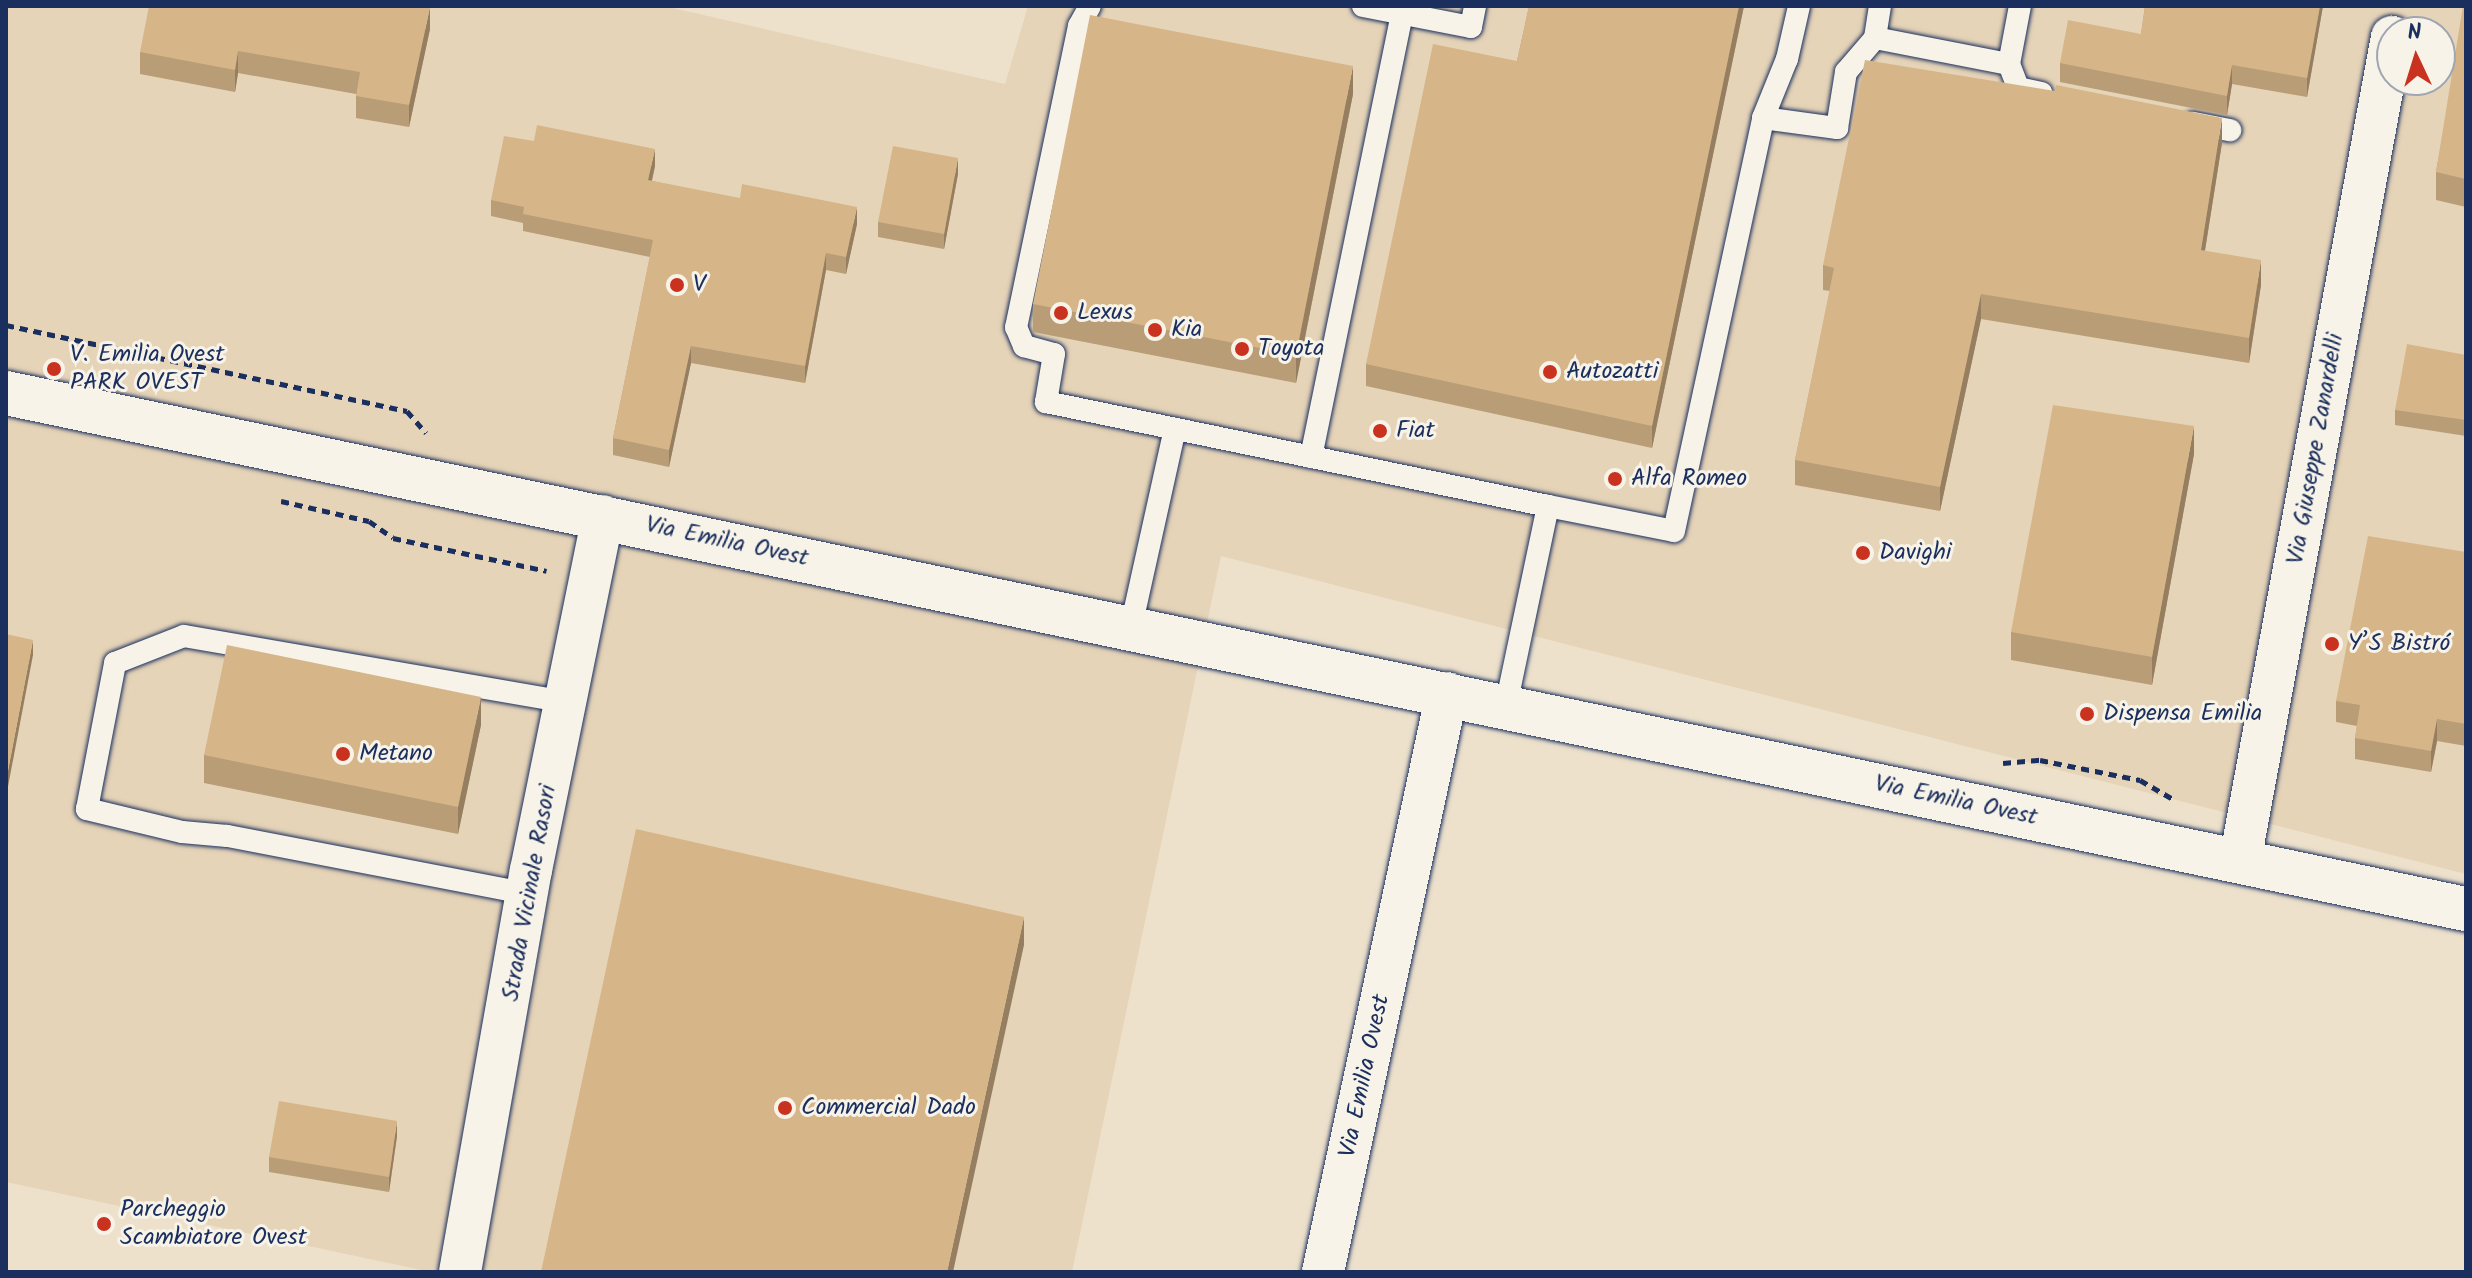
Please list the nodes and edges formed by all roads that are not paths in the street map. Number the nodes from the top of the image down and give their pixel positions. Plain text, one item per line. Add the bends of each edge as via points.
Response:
1 (1090, 6) edge
2 (1363, 6) edge
3 (1475, 6) edge
4 (1799, 6) edge
5 (1880, 6) edge
6 (2020, 6) edge
7 (1402, 14) junction
8 (1875, 38) junction
9 (2009, 64) junction
10 (2381, 96) edge
11 (2064, 97) edge
12 (1763, 118) junction
13 (2170, 118) edge
14 (2230, 130) dead end
15 (6, 393) edge
16 (1175, 429) junction
17 (1311, 457) junction
18 (1548, 506) junction
19 (603, 516) junction
20 (1131, 627) junction
21 (1447, 693) junction
22 (565, 702) junction
23 (1506, 706) junction
24 (2240, 861) junction
25 (529, 894) junction
26 (2466, 909) edge
27 (460, 1272) edge
28 (1323, 1272) edge

1 - 16 lane via 1079,26 1016,327 1024,346 1054,354 1046,402
2 - 7 lane
3 - 7 lane via 1471,27
4 - 12 lane via 1787,59
5 - 8 lane
6 - 9 lane
7 - 17 lane
8 - 9 lane
8 - 12 lane via 1846,72 1837,128
9 - 11 lane via 2018,88
10 - 24 street, Via Giuseppe Zanardelli
12 - 18 lane via 1674,531
13 - 14 lane
15 - 19 main road, Via Emilia Ovest
16 - 17 lane
16 - 20 lane
17 - 18 lane
18 - 23 lane
19 - 20 main road, Via Emilia Ovest
19 - 22 street, Strada Vicinale Rasori
20 - 21 main road, Via Emilia Ovest
21 - 23 main road, Via Emilia Ovest
21 - 28 street, Via Emilia Ovest
22 - 25 street, Strada Vicinale Rasori
22 - 25 lane via 184,636 115,663 87,809 182,832
23 - 24 main road, Via Emilia Ovest
24 - 26 main road, Via Emilia Ovest
25 - 27 street, Strada Vicinale Rasori

